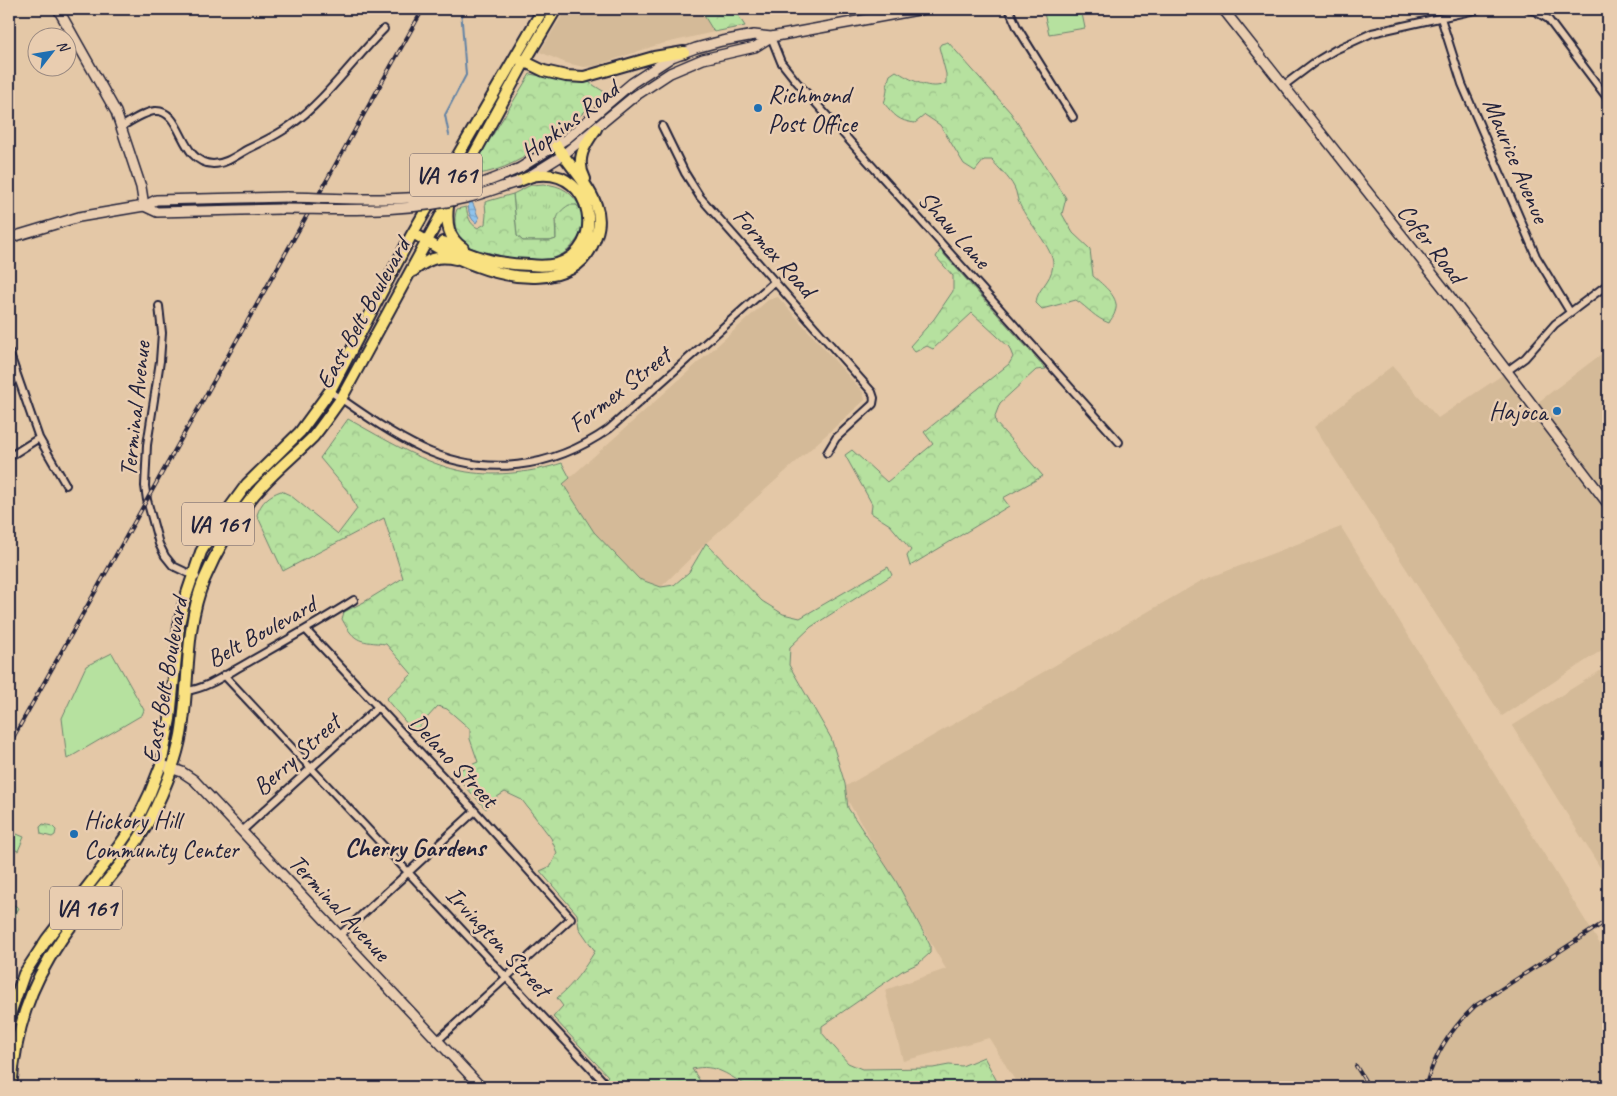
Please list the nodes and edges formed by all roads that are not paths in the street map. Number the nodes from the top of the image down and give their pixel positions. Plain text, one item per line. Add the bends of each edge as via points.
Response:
1 (58, 9) edge
2 (543, 9) edge
3 (556, 9) edge
4 (923, 9) edge
5 (1009, 9) edge
6 (1223, 9) edge
7 (1479, 9) edge
8 (1528, 9) edge
9 (1441, 18) junction
10 (384, 29) dead end
11 (770, 37) junction
12 (684, 52) junction
13 (515, 56) junction
14 (525, 62) junction
15 (1283, 86) junction
16 (1608, 99) edge
17 (1074, 117) dead end
18 (662, 126) dead end
19 (121, 127) junction
20 (596, 129) junction
21 (556, 146) junction
22 (563, 155) junction
23 (517, 182) junction
24 (592, 196) junction
25 (448, 200) junction
26 (144, 206) junction
27 (413, 233) junction
28 (9, 238) edge
29 (428, 238) junction
30 (479, 258) junction
31 (468, 263) junction
32 (408, 275) junction
33 (775, 282) junction
34 (1608, 284) edge
35 (159, 306) dead end
36 (1570, 312) junction
37 (9, 352) edge
38 (1508, 372) junction
39 (330, 391) junction
40 (340, 398) junction
41 (38, 438) junction
42 (1119, 442) dead end
43 (827, 453) dead end
44 (9, 456) edge
45 (66, 485) dead end
46 (1608, 504) edge
47 (192, 575) junction
48 (204, 581) junction
49 (354, 600) dead end
50 (306, 630) junction
51 (224, 675) junction
52 (186, 692) junction
53 (377, 708) junction
54 (161, 765) junction
55 (172, 768) junction
56 (310, 768) junction
57 (475, 811) junction
58 (242, 831) junction
59 (409, 872) junction
60 (110, 878) junction
61 (89, 885) junction
62 (339, 936) junction
63 (24, 974) junction
64 (505, 978) junction
65 (36, 980) junction
66 (9, 1017) edge
67 (438, 1041) junction
68 (11, 1087) edge
69 (481, 1087) edge
70 (595, 1087) edge

1 - 19 main road via 116,112
2 - 13 main road, East Belt Boulevard / VA 161
3 - 14 main road, East Belt Boulevard / VA 161
4 - 11 main road, Hopkins Road
5 - 17 street
6 - 15 main road, Cofer Road
7 - 9 street
8 - 16 street via 1548,19
9 - 15 street via 1372,33 1315,62
9 - 36 street, Maurice Avenue via 1462,84 1536,256
10 - 19 street via 313,107 291,126 226,161 206,163 194,157 172,120 160,111 148,113
11 - 12 main road, Hopkins Road via 754,35 722,40
11 - 20 main road, Hopkins Road via 755,47 703,59 670,73 632,98
11 - 42 street, Shaw Lane via 780,62 796,81
12 - 14 main road via 584,77 544,71
12 - 21 main road, Hopkins Road via 632,83
13 - 14 main road
13 - 27 main road, East Belt Boulevard / VA 161
14 - 25 main road, East Belt Boulevard / VA 161
15 - 38 main road, Cofer Road
18 - 33 street, Formex Road via 684,173 700,197
19 - 26 main road
20 - 22 main road, Hopkins Road
20 - 24 main road via 582,149 580,164
21 - 22 main road
21 - 26 main road, Hopkins Road, bridge via 493,180 441,194 389,198 156,200
22 - 23 main road, Hopkins Road
22 - 24 main road
23 - 26 main road, Hopkins Road, bridge via 466,198 385,209 157,212
23 - 30 main road via 548,175 558,177 578,191 584,198 589,221 581,245 565,260 544,266 505,264
24 - 31 main road via 600,219 598,232 588,255 575,266 554,275 530,276 490,271
25 - 29 main road, East Belt Boulevard / VA 161
25 - 30 main road via 446,220 450,234 458,245
26 - 28 main road, Hopkins Road via 79,217
27 - 29 main road
27 - 39 main road, East Belt Boulevard / VA 161
29 - 30 main road
29 - 31 main road
29 - 32 main road, East Belt Boulevard / VA 161
31 - 32 main road via 433,258
32 - 40 main road, East Belt Boulevard / VA 161
33 - 40 street, Formex Street via 609,429 565,454 540,461 492,466 445,458 410,442
33 - 43 street, Formex Road via 873,395 870,407 836,438
34 - 36 street
35 - 47 street, Terminal Avenue via 162,333 160,361 147,446 145,486 165,556 174,566
36 - 38 street
37 - 41 street
38 - 46 main road, Cofer Road
39 - 40 street, Formex Street
39 - 47 main road, East Belt Boulevard / VA 161 via 300,432 247,484 227,510 201,552
40 - 48 main road, East Belt Boulevard / VA 161 via 314,435 255,494 223,543
41 - 44 street
41 - 45 street
47 - 48 street, Terminal Avenue
47 - 54 main road, East Belt Boulevard / VA 161 via 179,625 170,719
48 - 52 main road, East Belt Boulevard / VA 161 via 191,631
49 - 50 street, Belt Boulevard
50 - 51 street, Belt Boulevard
50 - 53 street, Delano Street
51 - 52 street, Belt Boulevard
51 - 56 street, Irvington Street
52 - 55 main road, East Belt Boulevard / VA 161 via 181,734
53 - 56 street, Berry Street
53 - 57 street, Delano Street
54 - 55 main road, Terminal Avenue
54 - 61 main road, East Belt Boulevard / VA 161 via 137,820
55 - 58 main road, Terminal Avenue via 194,780
55 - 60 main road, East Belt Boulevard / VA 161 via 154,811
56 - 58 street, Berry Street
56 - 59 street, Irvington Street
57 - 59 street
57 - 64 street, Delano Street via 571,918
58 - 62 main road, Terminal Avenue
59 - 62 street
59 - 64 street, Irvington Street
60 - 61 main road
60 - 65 main road, East Belt Boulevard / VA 161 via 61,939
61 - 63 main road, East Belt Boulevard / VA 161
62 - 67 main road, Terminal Avenue
63 - 65 street
63 - 66 main road, East Belt Boulevard / VA 161
64 - 67 street
64 - 70 street, Irvington Street via 602,1080
65 - 68 main road, East Belt Boulevard / VA 161 via 18,1032
67 - 69 main road, Terminal Avenue

